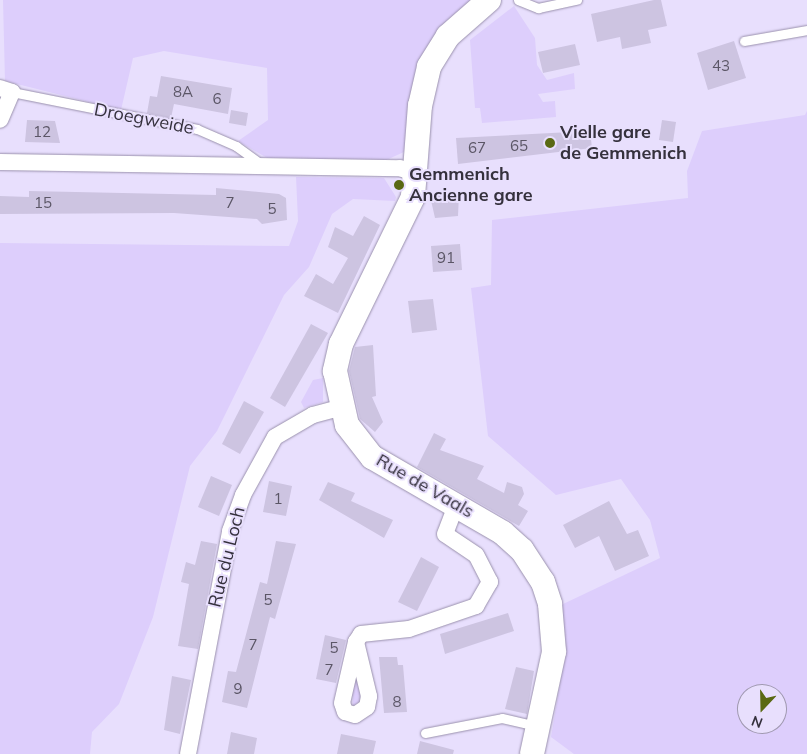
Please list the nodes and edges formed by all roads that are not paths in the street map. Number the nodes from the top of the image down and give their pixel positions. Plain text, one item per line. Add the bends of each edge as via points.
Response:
1 (489, 0) edge
2 (518, 0) edge
3 (577, 0) edge
4 (807, 30) edge
5 (744, 41) dead end
6 (6, 90) edge
7 (0, 120) edge
8 (0, 162) edge
9 (267, 169) junction
10 (416, 174) junction
11 (340, 408) junction
12 (456, 506) junction
13 (356, 642) dead end
14 (540, 727) junction
15 (425, 733) dead end
16 (188, 754) edge
17 (532, 754) edge

1 - 10 main road, Rue de Vaals via 448,36 429,66 420,105
2 - 3 lane via 538,8
4 - 5 lane
6 - 7 street, Droegweide
6 - 9 lane, Droegweide via 197,129 236,146
8 - 9 street
9 - 10 street via 400,168
10 - 11 main road, Rue de Vaals via 407,212 336,356
11 - 12 main road, Rue de Vaals via 358,442 372,457
11 - 16 street, Rue du Loch via 312,415 275,437 244,495 230,531
12 - 13 street via 445,534 476,555 490,582 476,606 410,629 366,631
12 - 14 main road, Rue de Vaals via 503,533 522,550 543,582 550,604 554,652
14 - 15 lane via 502,718
14 - 17 main road, Rue de Vaals

